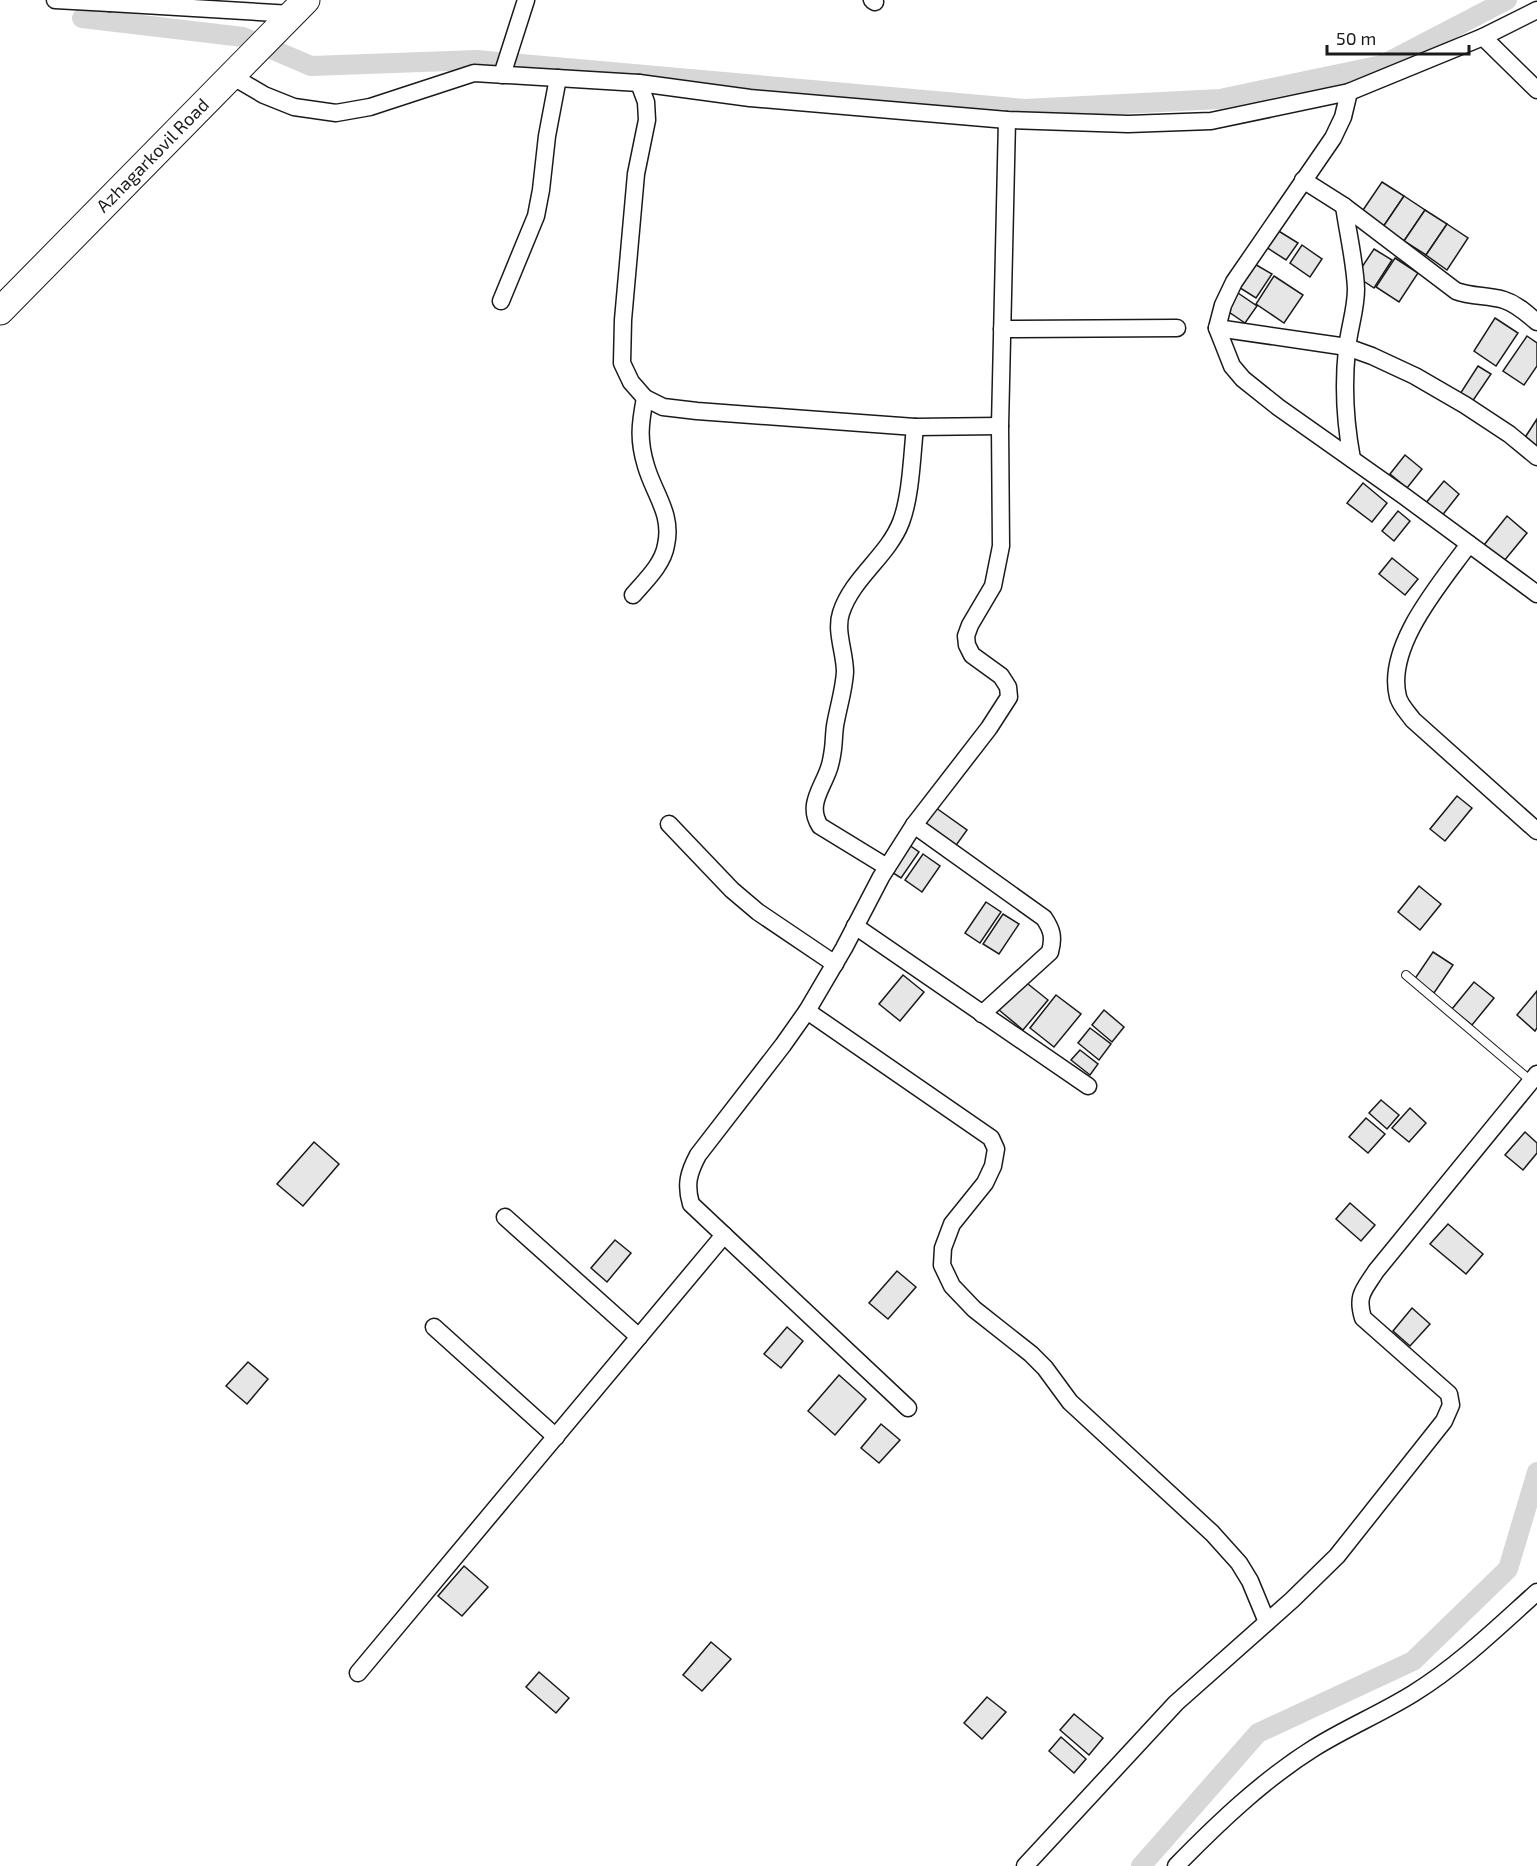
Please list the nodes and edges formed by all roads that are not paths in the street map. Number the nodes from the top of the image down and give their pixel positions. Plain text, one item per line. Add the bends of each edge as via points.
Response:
1 (55, 0) edge
2 (76, 0) edge
3 (526, 0) edge
4 (109, 1) edge
5 (299, 7) edge
6 (1537, 10) edge
7 (1484, 37) junction
8 (239, 67) junction
9 (503, 72) junction
10 (558, 78) junction
11 (639, 83) junction
12 (1537, 90) edge
13 (1349, 92) junction
14 (1007, 120) junction
15 (1303, 180) junction
16 (1344, 207) junction
17 (501, 301) dead end
18 (0, 311) edge
19 (1537, 322) edge
20 (1177, 328) dead end
21 (1217, 328) junction
22 (1002, 329) junction
23 (1347, 347) junction
24 (645, 398) junction
25 (1000, 426) junction
26 (915, 427) junction
27 (1537, 457) edge
28 (1352, 459) junction
29 (1469, 544) junction
30 (1537, 594) edge
31 (633, 595) dead end
32 (669, 824) dead end
33 (914, 825) junction
34 (1537, 831) edge
35 (887, 867) junction
36 (855, 926) junction
37 (835, 964) junction
38 (1406, 975) dead end
39 (807, 1011) junction
40 (982, 1014) junction
41 (1534, 1077) edge
42 (1088, 1086) dead end
43 (506, 1217) dead end
44 (724, 1235) junction
45 (434, 1327) dead end
46 (639, 1337) junction
47 (909, 1408) dead end
48 (556, 1437) junction
49 (1537, 1592) edge
50 (1267, 1622) junction
51 (358, 1673) dead end
52 (1025, 1866) edge
53 (1176, 1866) edge

1 - 2 street
2 - 4 street
3 - 9 street
4 - 5 street
5 - 8 main road, Azhagarkovil Road
6 - 7 street
7 - 12 street
7 - 13 street
8 - 9 street via 264,95 294,107 336,113 370,107 474,73
8 - 18 main road, Azhagarkovil Road
9 - 10 street
10 - 11 street
10 - 17 street via 536,216
11 - 14 street via 750,98
11 - 24 street via 647,120 636,174 622,363
13 - 14 street via 1211,121 1128,124
13 - 15 street via 1333,138
14 - 22 street
15 - 16 street
15 - 21 street via 1234,282
16 - 19 street via 1456,291 1514,304
16 - 23 street via 1356,288
20 - 22 street
21 - 23 street
21 - 28 street via 1232,366 1243,379
22 - 25 street
23 - 27 street via 1404,371 1466,405
23 - 28 street via 1346,423
24 - 26 street via 663,407 697,411
24 - 31 street via 640,440 646,468 668,524 666,547 654,571
25 - 26 street
25 - 33 street via 1001,546 993,586 966,636 972,655 1001,676 1009,697
26 - 35 street via 901,523 846,598 840,615 844,673 828,771 814,809 820,826
28 - 29 street
29 - 30 street
29 - 34 street via 1413,623 1396,672 1398,698 1413,720
32 - 37 street via 758,912
33 - 35 street
33 - 40 street via 1044,918 1051,928 1050,952
35 - 36 street
36 - 37 street
36 - 40 street
37 - 39 street
38 - 41 lane
39 - 44 street via 698,1155 688,1174 686,1190 691,1204
39 - 50 street via 991,1138 996,1149 993,1166 985,1183 952,1224 943,1248 942,1265 952,1286 974,1309 1031,1354 1070,1401 1218,1540 1250,1581
40 - 42 street
41 - 50 street via 1376,1271 1359,1304 1363,1318 1449,1394 1451,1405 1444,1421 1337,1556
43 - 46 street
44 - 46 street
44 - 47 street
45 - 48 street
46 - 48 street
48 - 51 street
49 - 53 street via 1448,1670 1314,1748 1275,1776 1213,1828
50 - 52 street via 1176,1703

